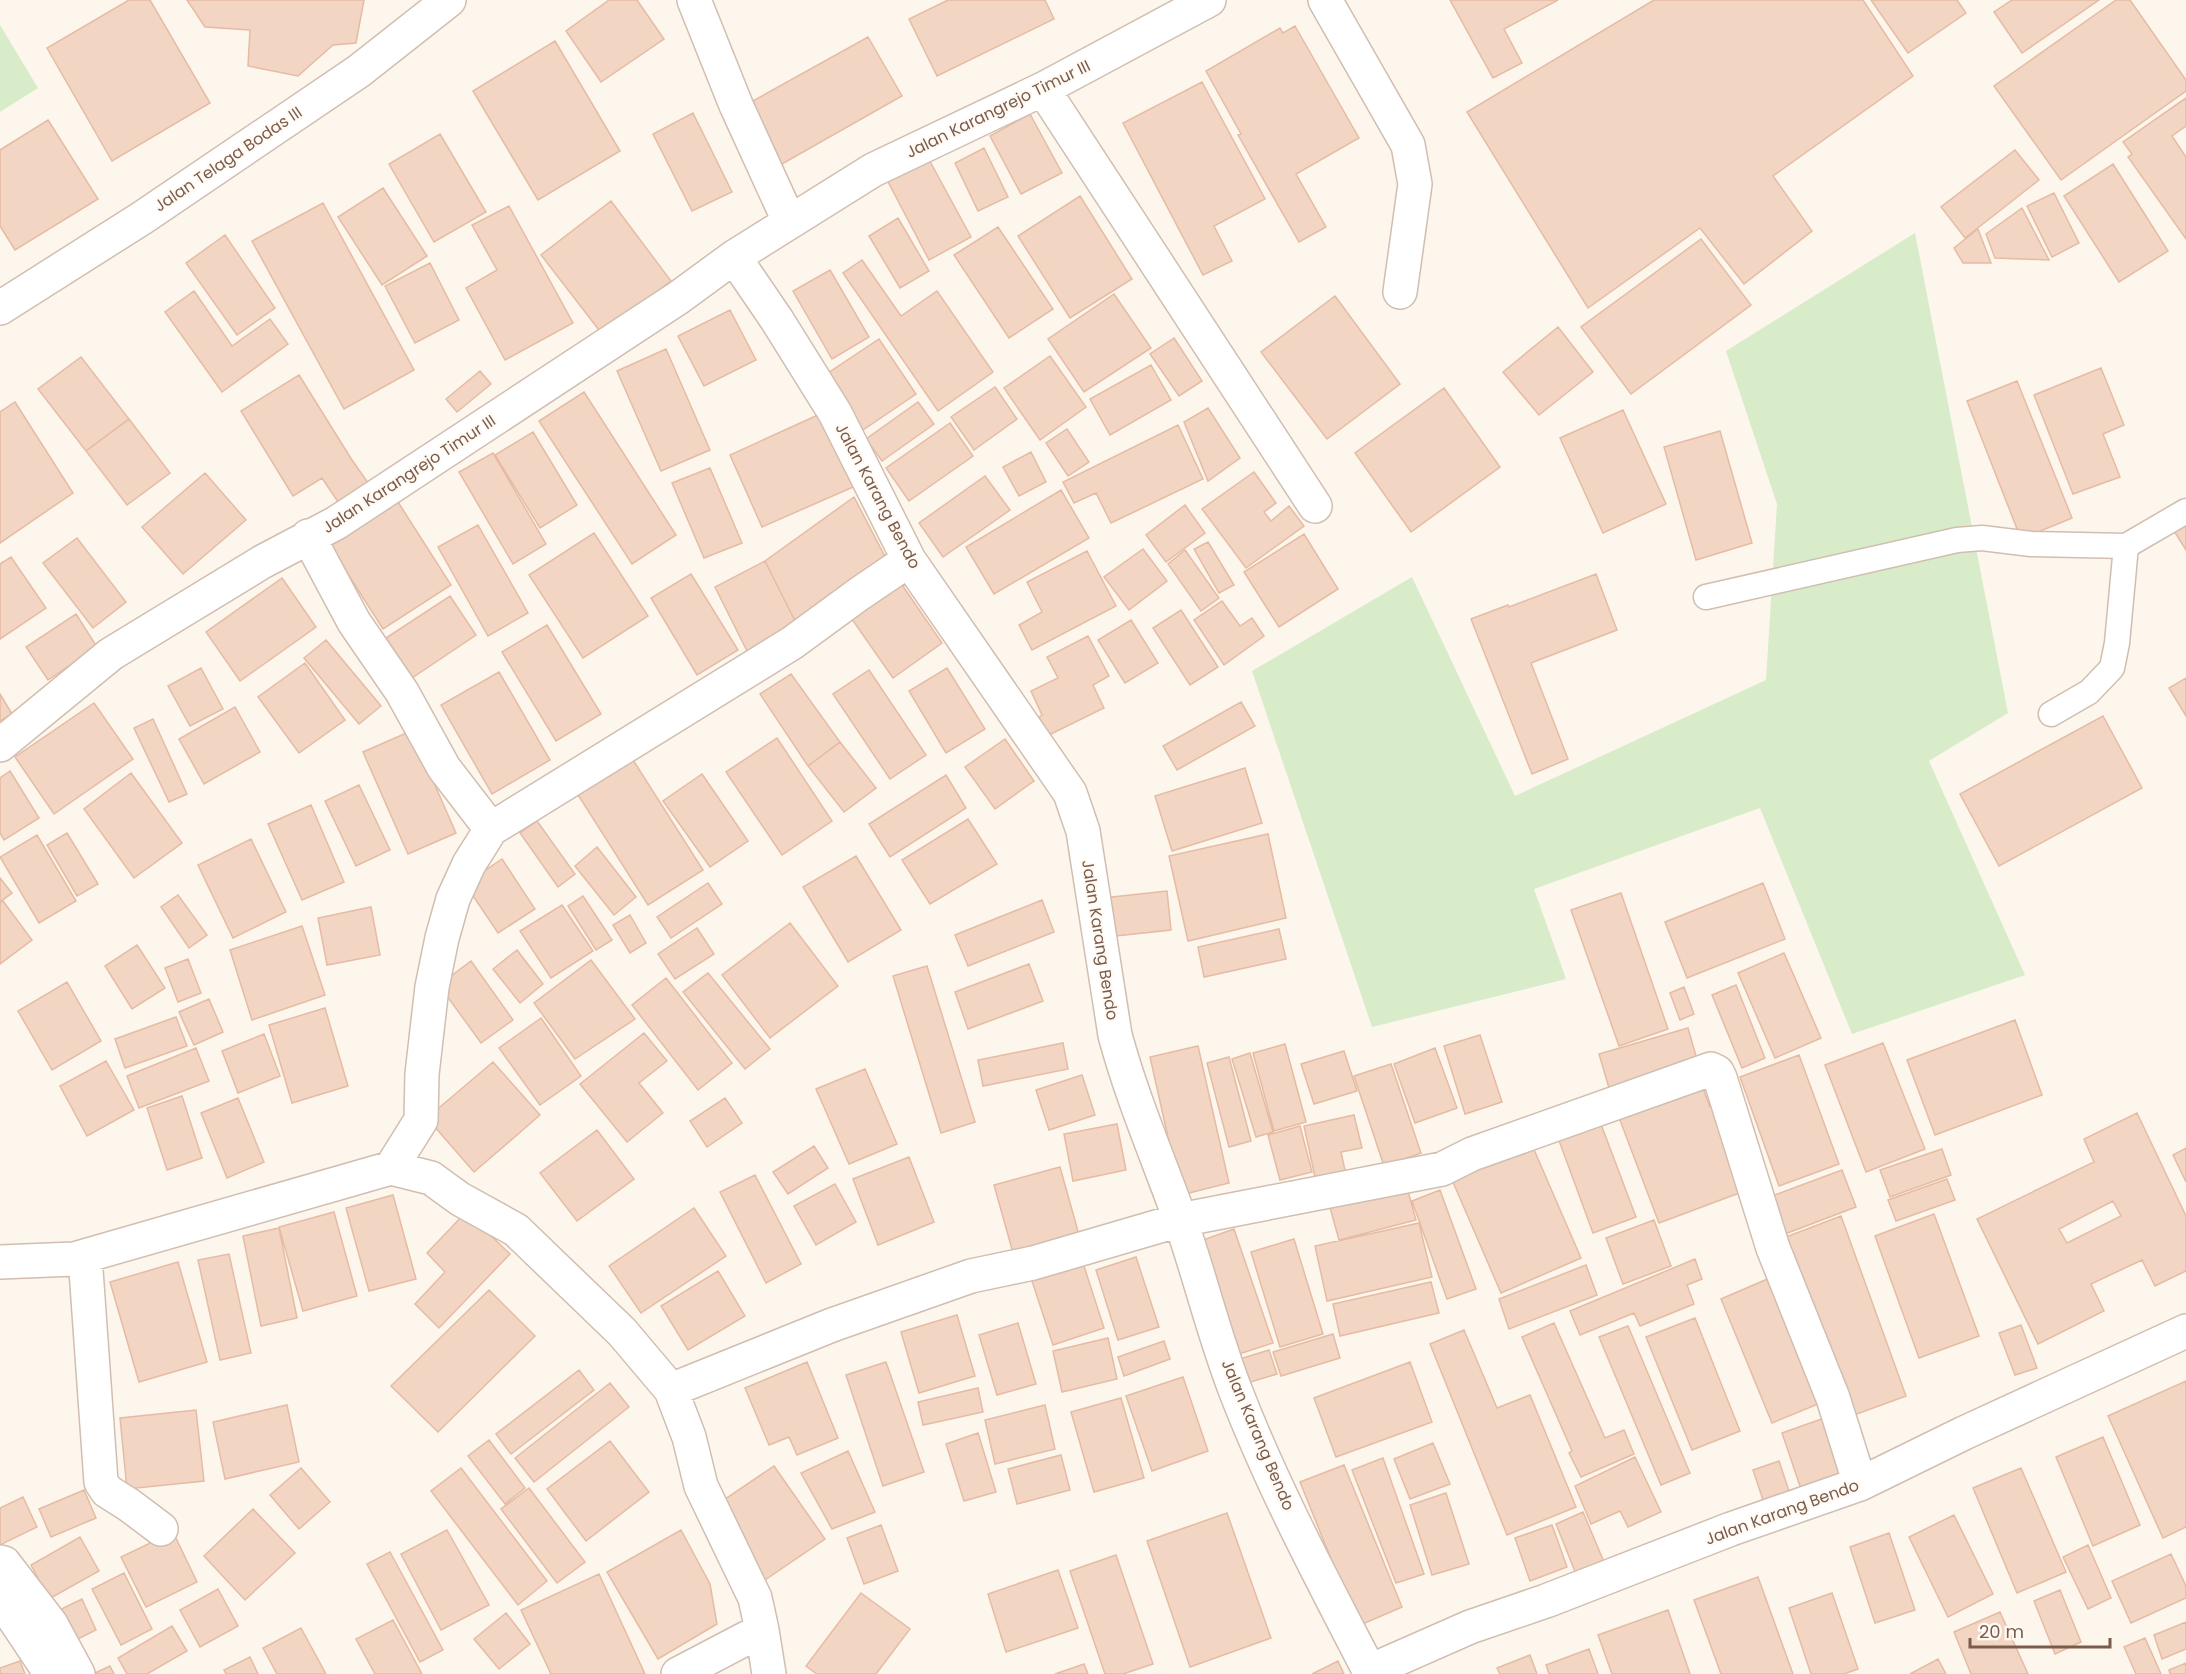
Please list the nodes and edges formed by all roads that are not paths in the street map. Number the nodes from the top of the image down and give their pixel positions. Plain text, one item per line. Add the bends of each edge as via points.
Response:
1 (450, 0) edge
2 (694, 0) edge
3 (1209, 0) edge
4 (1325, 0) edge
5 (1043, 89) junction
6 (789, 221) junction
7 (734, 257) junction
8 (1400, 292) dead end
9 (0, 308) edge
10 (1315, 506) dead end
11 (2186, 511) edge
12 (308, 536) junction
13 (2127, 546) junction
14 (909, 560) junction
15 (1707, 597) dead end
16 (2051, 714) dead end
17 (0, 745) edge
18 (491, 829) junction
19 (392, 1168) junction
20 (1180, 1220) junction
21 (85, 1256) junction
22 (0, 1262) edge
23 (2186, 1331) edge
24 (671, 1390) junction
25 (1860, 1484) junction
26 (161, 1529) dead end
27 (0, 1562) edge
28 (0, 1602) edge
29 (762, 1630) junction
30 (1371, 1673) edge
31 (51, 1674) edge
32 (78, 1674) edge
33 (678, 1674) edge
34 (770, 1674) edge

1 - 9 street, Jalan Telaga Bodas III via 358,71 142,218
2 - 6 street
3 - 5 street, Jalan Karangrejo Timur III
4 - 8 street via 1408,146 1415,184
5 - 6 street, Jalan Karangrejo Timur III via 873,170
5 - 10 street
6 - 7 street, Jalan Karangrejo Timur III
7 - 12 street, Jalan Karangrejo Timur III via 463,441 336,523
7 - 14 street, Jalan Karang Bendo via 835,413
11 - 13 lane
12 - 17 street, Jalan Karangrejo Timur III via 111,654
12 - 18 street via 337,592 402,692 444,768
13 - 15 lane via 1958,540
13 - 16 lane via 2112,668 2089,692
14 - 18 street via 792,643
14 - 20 street, Jalan Karang Bendo via 1070,794 1083,831 1115,1035
18 - 19 street via 469,864 447,918 432,987 422,1074 422,1120
19 - 21 street
19 - 24 street via 431,1178 516,1230 622,1332
20 - 24 street via 1033,1263 970,1276 832,1325
20 - 25 street via 1442,1168 1711,1069 1720,1078 1773,1248 1833,1398
20 - 30 street, Jalan Karang Bendo via 1236,1392 1287,1508
21 - 22 street
21 - 26 street via 101,1482 107,1491
23 - 25 street, Jalan Karang Bendo
24 - 29 street via 702,1486 755,1598
25 - 30 street, Jalan Karang Bendo via 1470,1626
27 - 32 street via 51,1624
28 - 31 street
29 - 33 street
29 - 34 street

